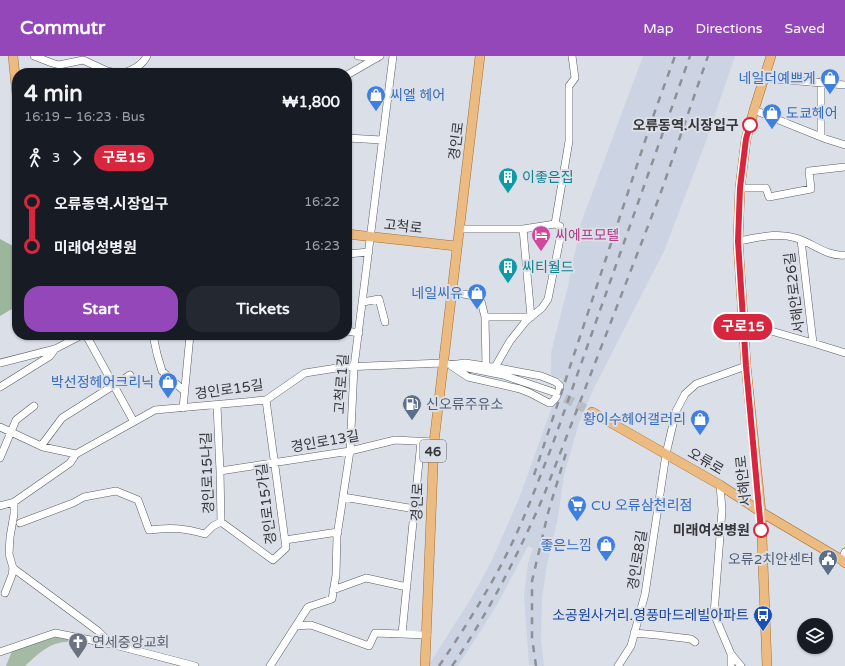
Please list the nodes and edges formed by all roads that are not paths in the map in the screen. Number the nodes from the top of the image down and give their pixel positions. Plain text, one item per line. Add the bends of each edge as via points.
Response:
1 (13, 56) edge
2 (34, 56) edge
3 (147, 56) edge
4 (358, 56) edge
5 (393, 56) edge
6 (480, 56) edge
7 (572, 56) edge
8 (771, 56) edge
9 (379, 57) edge
10 (14, 68) edge
11 (100, 68) edge
12 (137, 68) edge
13 (352, 72) edge
14 (764, 78) junction
15 (821, 82) junction
16 (845, 85) edge
17 (754, 110) junction
18 (821, 137) junction
19 (352, 138) edge
20 (382, 140) junction
21 (845, 145) edge
22 (845, 167) edge
23 (740, 188) junction
24 (555, 224) junction
25 (459, 229) junction
26 (523, 229) junction
27 (352, 235) edge
28 (370, 237) junction
29 (801, 240) junction
30 (738, 241) junction
31 (456, 246) junction
32 (369, 252) junction
33 (352, 254) edge
34 (845, 255) edge
35 (452, 292) junction
36 (363, 302) junction
37 (486, 317) junction
38 (531, 317) junction
39 (385, 322) dead end
40 (743, 323) junction
41 (352, 332) edge
42 (359, 333) junction
43 (72, 340) edge
44 (89, 340) edge
45 (154, 340) edge
46 (189, 340) edge
47 (813, 342) junction
48 (55, 349) junction
49 (845, 353) edge
50 (0, 364) edge
51 (446, 364) junction
52 (486, 365) junction
53 (746, 366) junction
54 (354, 367) junction
55 (495, 367) junction
56 (130, 375) dead end
57 (114, 385) junction
58 (0, 387) edge
59 (184, 391) junction
60 (553, 392) tunnel mouth
61 (266, 400) junction
62 (216, 404) junction
63 (34, 406) dead end
64 (183, 408) junction
65 (592, 412) tunnel mouth
66 (134, 422) junction
67 (0, 427) edge
68 (11, 432) junction
69 (421, 441) junction
70 (434, 442) junction
71 (40, 446) junction
72 (350, 451) junction
73 (76, 454) junction
74 (666, 454) junction
75 (0, 458) edge
76 (274, 463) junction
77 (220, 471) junction
78 (720, 485) junction
79 (343, 497) junction
80 (14, 502) junction
81 (0, 506) edge
82 (414, 509) junction
83 (761, 512) junction
84 (221, 522) junction
85 (20, 523) dead end
86 (338, 532) junction
87 (285, 540) junction
88 (844, 558) edge
89 (13, 568) junction
90 (407, 587) junction
91 (333, 590) junction
92 (5, 593) dead end
93 (296, 626) junction
94 (634, 633) junction
95 (402, 634) junction
96 (427, 635) junction
97 (695, 642) dead end
98 (111, 644) junction
99 (0, 652) edge
100 (731, 654) junction
101 (766, 663) edge
102 (424, 664) edge
103 (195, 666) edge
104 (270, 666) edge
105 (618, 666) edge
106 (731, 666) edge
107 (741, 666) edge

1 - 10 main road
2 - 11 street via 59,65 83,60
3 - 12 street
4 - 9 street
5 - 20 street, 고척로1길
6 - 25 main road, 경인로 / 46
7 - 24 street via 575,78 569,86 569,141
8 - 14 main road, 서해안로
9 - 13 street
14 - 15 street
14 - 17 main road, 서해안로
15 - 16 street
15 - 18 street
17 - 18 street
17 - 23 main road, 서해안로 via 746,139
18 - 21 street
19 - 20 street
20 - 28 street, 고척로1길
22 - 23 street via 809,171 811,189 769,197 766,188
23 - 30 main road, 서해안로
24 - 26 street
24 - 38 street via 560,226 560,239 548,300
25 - 26 street
25 - 31 main road, 경인로 / 46
26 - 38 street
27 - 28 main road, 고척로
28 - 31 main road, 고척로
28 - 32 street, 고척로1길
29 - 30 street via 773,235
29 - 34 street via 828,254
29 - 47 street, 서해안로26길
30 - 40 main road, 서해안로
31 - 35 main road, 경인로 / 46
32 - 33 street
32 - 36 street, 고척로1길
35 - 37 street via 480,297
35 - 51 main road, 경인로 / 46
36 - 39 street via 379,300
36 - 42 street, 고척로1길
37 - 38 street
37 - 52 street
38 - 55 street via 510,341
40 - 47 street, 서해안로26길
40 - 53 main road, 서해안로
41 - 42 street
42 - 54 street, 고척로1길
43 - 48 street
44 - 57 street
45 - 59 street via 162,371
46 - 59 street
47 - 49 street, 서해안로26길
48 - 50 street
48 - 58 street via 50,356
51 - 52 street via 465,362
51 - 54 street, 경인로15길
51 - 55 street via 468,377 520,389 549,403 556,399 560,386 556,382 541,376
51 - 60 street via 503,375
51 - 70 main road, 경인로 / 46
52 - 55 street
53 - 74 street via 696,384 685,394 676,411
53 - 83 main road, 서해안로
54 - 61 street, 경인로15길 via 305,373
54 - 72 street, 고척로1길
56 - 57 street
57 - 66 street
57 - 71 street via 62,418
59 - 64 street
61 - 62 street, 경인로15길
61 - 76 street, 경인로15가길
62 - 64 street, 경인로15길
62 - 77 street, 경인로15나길
63 - 68 street via 16,420
64 - 66 street, 경인로15길 via 155,410
65 - 74 main road, 오류로
66 - 73 street, 경인로15길
67 - 68 street
68 - 71 street
68 - 75 street
69 - 70 street, 경인로13길
69 - 72 street, 경인로13길 via 395,440
69 - 82 street
70 - 96 main road, 경인로 / 46
71 - 73 street
72 - 76 street, 경인로13길
72 - 79 street, 고척로1길
73 - 80 street, 경인로15길 via 70,463
74 - 78 main road, 오류로
74 - 94 street, 경인로8길 via 645,594
76 - 77 street, 경인로13길
76 - 87 street, 경인로15가길
77 - 84 street, 경인로15나길
78 - 83 main road, 오류로
78 - 100 street via 722,510 714,614
79 - 82 street
79 - 86 street, 고척로1길
80 - 81 street, 경인로15길
80 - 89 street via 9,554
82 - 90 street
83 - 88 main road, 오류로
83 - 101 main road, 서해안로
84 - 85 street, 경인로15나길 via 205,534 186,529 149,530 138,500 116,491 84,497
84 - 87 street, 경인로15가길 via 273,560 286,548
86 - 87 street
86 - 91 street, 고척로1길
89 - 92 street
89 - 98 street via 98,631
90 - 91 street via 366,578
90 - 95 street
91 - 93 street via 332,599 308,607
93 - 95 street via 311,625 369,646 375,633
93 - 104 street
94 - 97 street via 691,639
94 - 105 street, 경인로8길 via 631,646
95 - 96 street
96 - 102 main road, 경인로 / 46
98 - 99 street via 55,633
98 - 103 street
100 - 106 street
100 - 107 street

